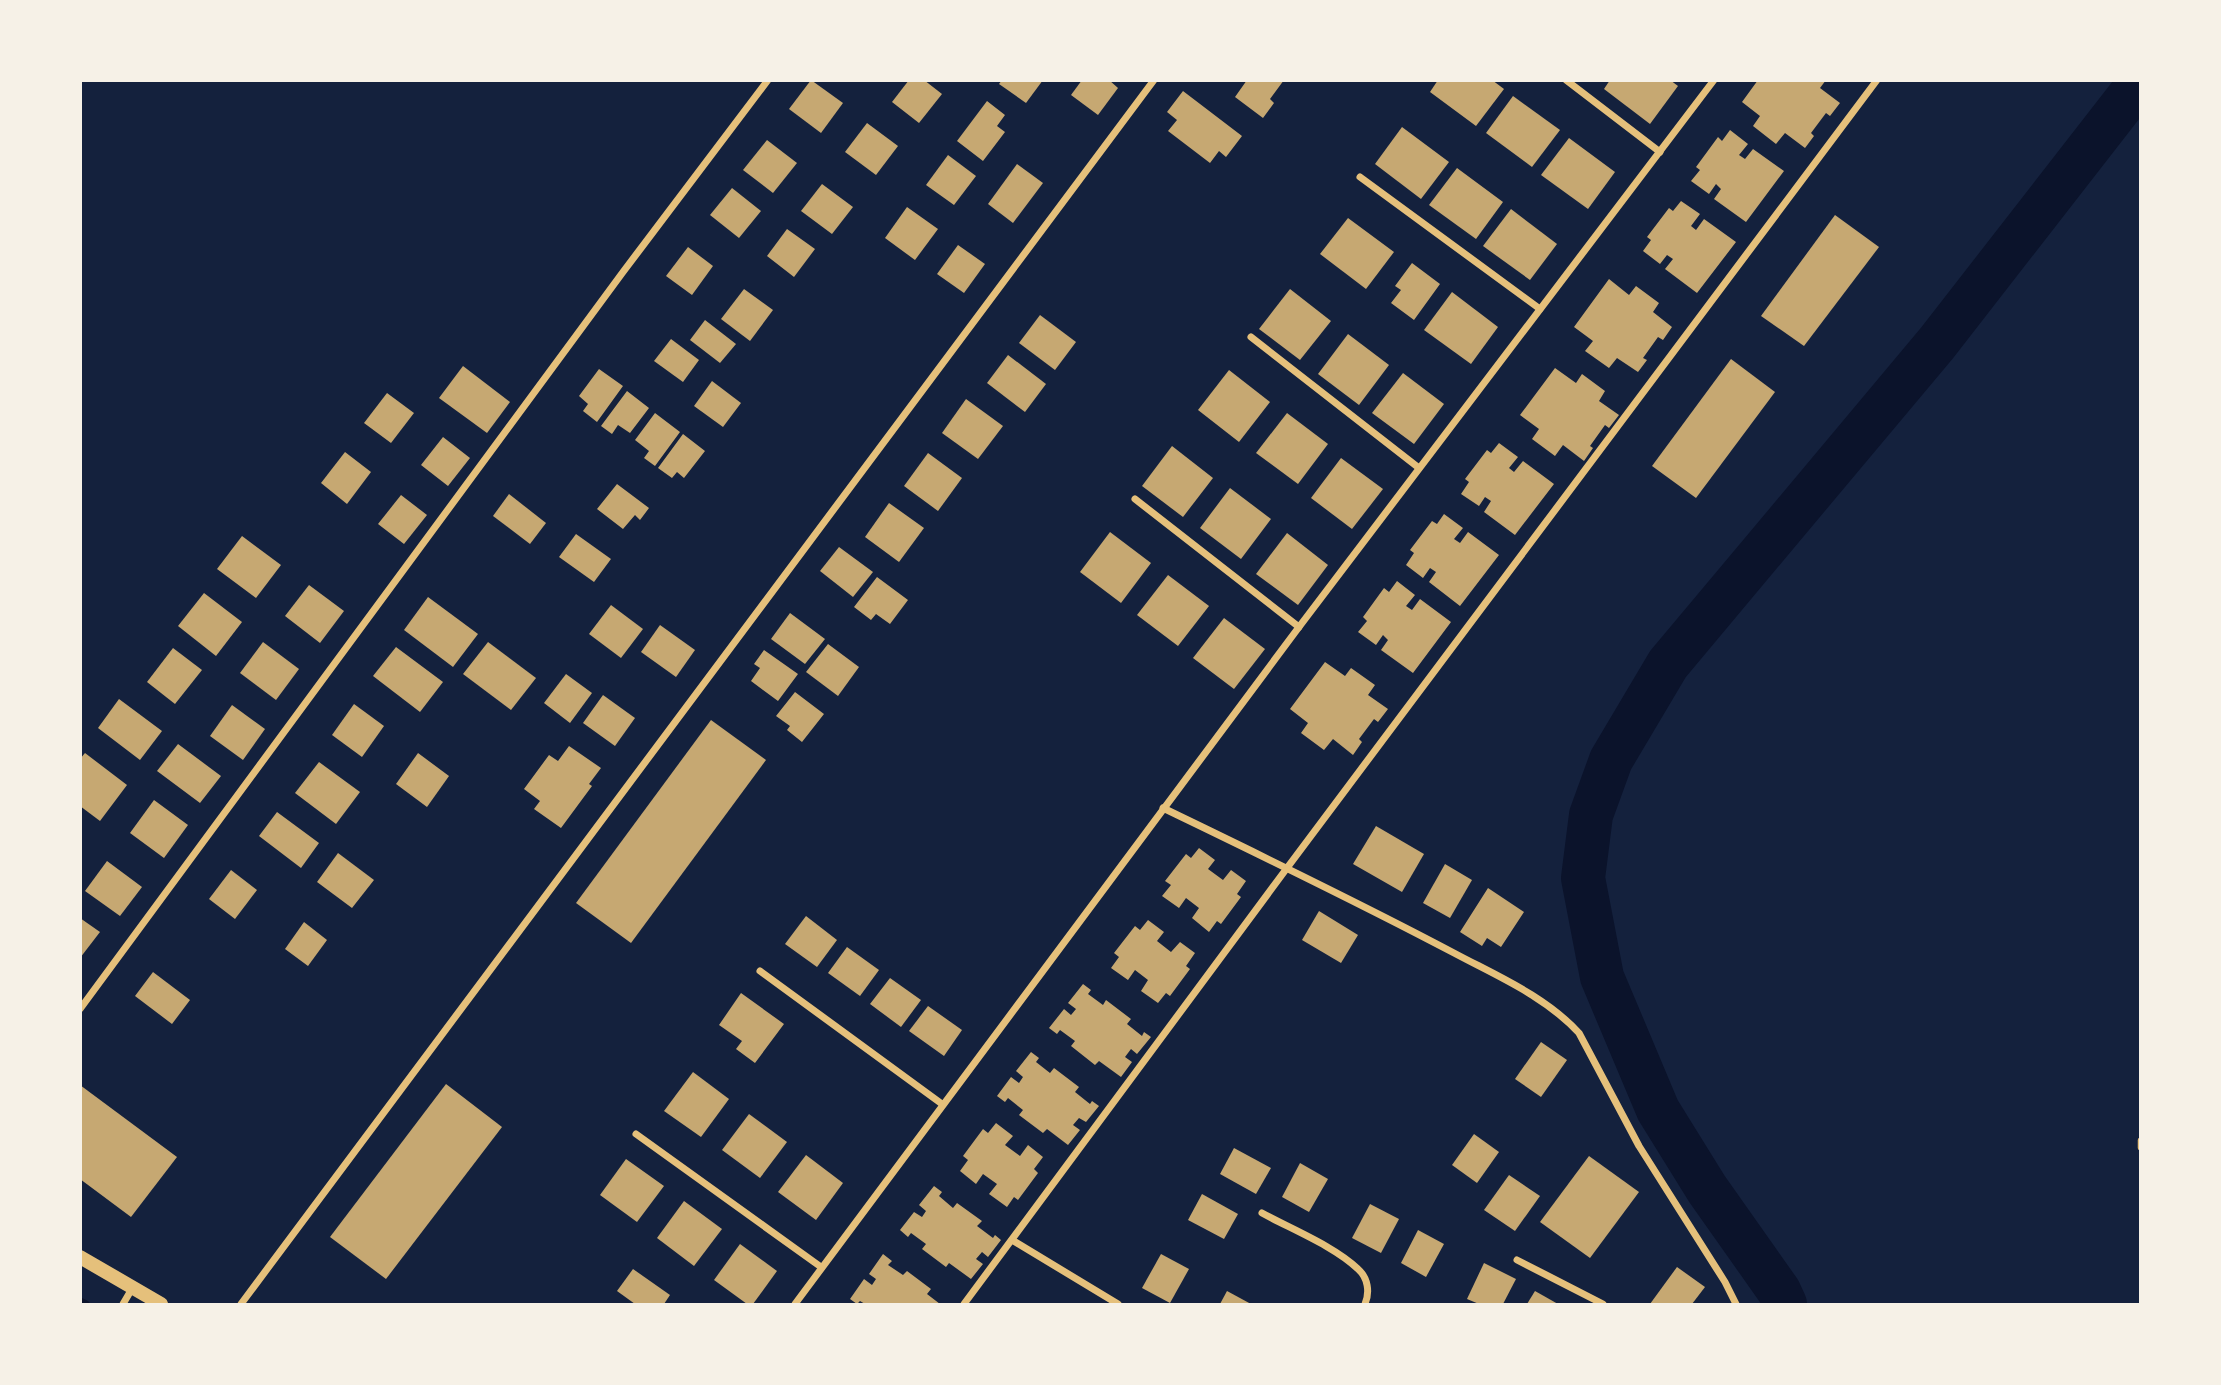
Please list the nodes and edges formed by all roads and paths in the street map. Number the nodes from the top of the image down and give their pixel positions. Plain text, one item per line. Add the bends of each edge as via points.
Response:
1 (768, 80) edge
2 (1154, 80) edge
3 (1566, 80) edge
4 (1714, 80) edge
5 (1878, 80) edge
6 (1660, 152) junction
7 (1360, 177) dead end
8 (1540, 309) junction
9 (1251, 337) dead end
10 (1419, 468) junction
11 (1135, 499) dead end
12 (1298, 627) junction
13 (1163, 808) junction
14 (1287, 868) junction
15 (760, 971) dead end
16 (80, 1009) edge
17 (942, 1104) junction
18 (636, 1134) dead end
19 (2140, 1140) edge
20 (2140, 1148) edge
21 (1262, 1213) dead end
22 (1012, 1240) junction
23 (80, 1257) edge
24 (1517, 1260) dead end
25 (821, 1267) junction
26 (133, 1287) junction
27 (123, 1304) edge
28 (161, 1304) edge
29 (241, 1304) edge
30 (795, 1304) edge
31 (964, 1304) edge
32 (1118, 1304) edge
33 (1364, 1304) edge
34 (1603, 1304) edge
35 (1736, 1304) edge

1 - 16 street
2 - 29 street
3 - 6 street
4 - 6 street
5 - 14 street
6 - 8 street
7 - 8 street
8 - 10 street
9 - 10 street
10 - 12 street
11 - 12 street
12 - 13 street
13 - 14 street
13 - 17 street
14 - 22 street
14 - 35 street via 1536,997 1566,1019 1578,1032 1639,1146
15 - 17 street
17 - 25 street
18 - 25 street
19 - 20 path
21 - 33 street via 1360,1270 1368,1285
22 - 31 street
22 - 32 street
23 - 26 main road
24 - 34 street
25 - 30 street
26 - 27 street
26 - 28 main road

